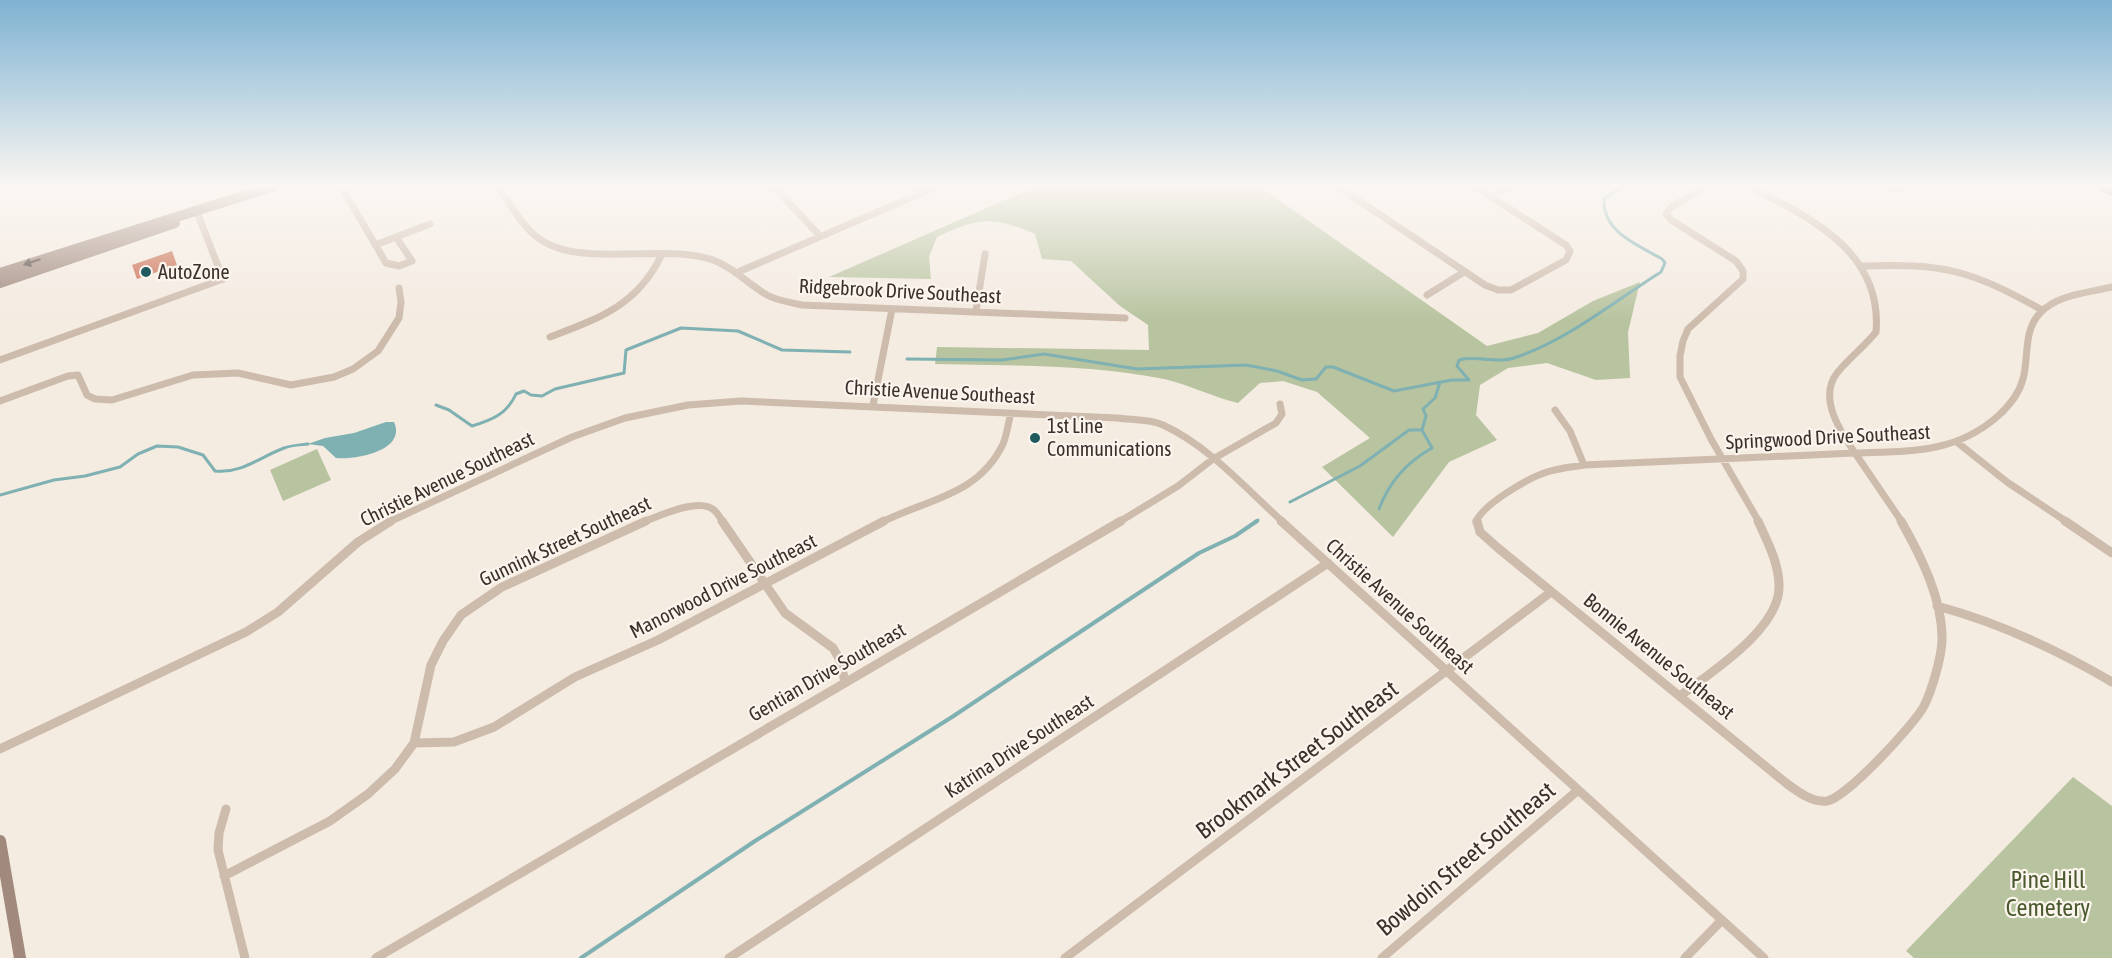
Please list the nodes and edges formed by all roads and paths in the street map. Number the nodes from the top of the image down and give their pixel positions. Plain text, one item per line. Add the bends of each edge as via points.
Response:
1 (128, 231) edge
2 (153, 231) edge
3 (204, 231) edge
4 (367, 231) edge
5 (414, 231) edge
6 (530, 231) edge
7 (815, 231) edge
8 (832, 231) edge
9 (1403, 231) edge
10 (1545, 231) edge
11 (1688, 231) edge
12 (1826, 231) edge
13 (820, 236) junction
14 (396, 237) junction
15 (375, 245) junction
16 (62, 252) junction
17 (662, 254) junction
18 (985, 254) dead end
19 (1862, 266) junction
20 (47, 267) junction
21 (738, 272) junction
22 (1464, 272) junction
23 (0, 273) edge
24 (0, 283) edge
25 (2112, 287) edge
26 (399, 288) dead end
27 (1427, 295) dead end
28 (892, 309) junction
29 (2042, 310) junction
30 (976, 311) junction
31 (1125, 318) dead end
32 (550, 337) dead end
33 (0, 360) edge
34 (0, 401) edge
35 (1280, 404) dead end
36 (873, 405) junction
37 (1554, 410) dead end
38 (1011, 412) junction
39 (1958, 443) junction
40 (1856, 453) junction
41 (1213, 459) junction
42 (1723, 460) junction
43 (1584, 465) junction
44 (1476, 522) joint
45 (2112, 553) edge
46 (1328, 563) junction
47 (766, 584) junction
48 (1551, 592) junction
49 (1937, 606) junction
50 (1449, 671) junction
51 (845, 682) junction
52 (2112, 682) edge
53 (1680, 696) junction
54 (414, 743) junction
55 (0, 749) edge
56 (1577, 791) junction
57 (226, 809) dead end
58 (0, 841) edge
59 (224, 876) junction
60 (1722, 921) junction
61 (20, 958) edge
62 (245, 958) edge
63 (376, 958) edge
64 (729, 958) edge
65 (1065, 958) edge
66 (1382, 958) edge
67 (1685, 958) edge
68 (1764, 958) edge

1 - 16 main road
2 - 20 main road
3 - 33 street via 223,279
4 - 15 street
5 - 14 street
6 - 17 street, Ridgebrook Drive Southeast via 544,242 566,249
7 - 13 street
8 - 13 street
9 - 22 street
10 - 22 street via 1570,252 1566,260 1522,286 1498,290
11 - 42 street via 1736,261 1743,271 1743,279 1736,287 1689,327 1678,357 1680,377
12 - 19 street
13 - 21 street
14 - 15 street
14 - 15 street via 412,261 386,263
16 - 20 main road
16 -> 23 main road
17 - 21 street, Ridgebrook Drive Southeast via 712,259
17 - 32 street via 645,286 625,303
18 - 30 street
19 - 29 street via 1950,269 1984,280
19 - 40 street via 1877,306 1875,333 1858,354 1836,371 1829,388 1833,414
20 - 24 main road
21 - 28 street, Ridgebrook Drive Southeast via 775,298 802,305
22 - 27 street
25 - 29 street via 2061,300
26 - 34 street via 399,318 378,351 334,377 291,385 238,373 194,375 112,400 87,395 78,375
28 - 30 street, Ridgebrook Drive Southeast
28 - 36 street
29 - 39 street, Springwood Drive Southeast via 2032,321 2019,391 1984,427
30 - 31 street, Ridgebrook Drive Southeast
35 - 41 street, Gentian Drive Southeast via 1282,414 1276,423
36 - 38 street, Christie Avenue Southeast
36 - 55 street, Christie Avenue Southeast via 710,402 664,409 594,428 392,521 358,542 278,612 246,632
37 - 43 street via 1570,431
38 - 41 street, Christie Avenue Southeast via 1161,424
38 - 47 street, Manorwood Drive Southeast via 1003,444 985,469 964,488 890,518
39 - 40 street, Springwood Drive Southeast via 1942,448
39 - 45 street via 2043,508
40 - 42 street, Springwood Drive Southeast
40 - 49 street via 1913,543
41 - 46 street, Christie Avenue Southeast
41 - 51 street, Gentian Drive Southeast via 1178,486 1067,554
42 - 43 street, Springwood Drive Southeast
42 - 53 street via 1773,554 1781,587 1769,618
43 - 44 street, Springwood Drive Southeast via 1547,472 1521,483 1479,514
44 - 48 street, Bonnie Avenue Southeast via 1480,532
46 - 50 street, Christie Avenue Southeast
46 - 64 street, Katrina Drive Southeast
47 - 51 street via 785,613 819,635 837,653
47 - 54 street, Manorwood Drive Southeast via 658,640 575,676 494,727 454,742
47 - 54 street, Gunnink Street Southeast via 714,509 701,505 674,510 636,525 502,587 461,615 431,665
48 - 50 street, Brookmark Street Southeast
48 - 53 street, Bonnie Avenue Southeast
49 - 52 street via 2012,628 2061,651
49 - 53 street, Bonnie Avenue Southeast via 1942,637 1939,664 1923,708 1845,792 1830,802 1812,801 1786,783
50 - 56 street, Christie Avenue Southeast
50 - 65 street, Brookmark Street Southeast
51 - 63 street, Gentian Drive Southeast
54 - 59 street, Gunnink Street Southeast via 368,794 330,821
56 - 60 street, Christie Avenue Southeast
56 - 66 street, Bowdoin Street Southeast
57 - 59 street via 218,841
58 - 61 main road
59 - 62 street
60 - 67 street
60 - 68 street, Christie Avenue Southeast

